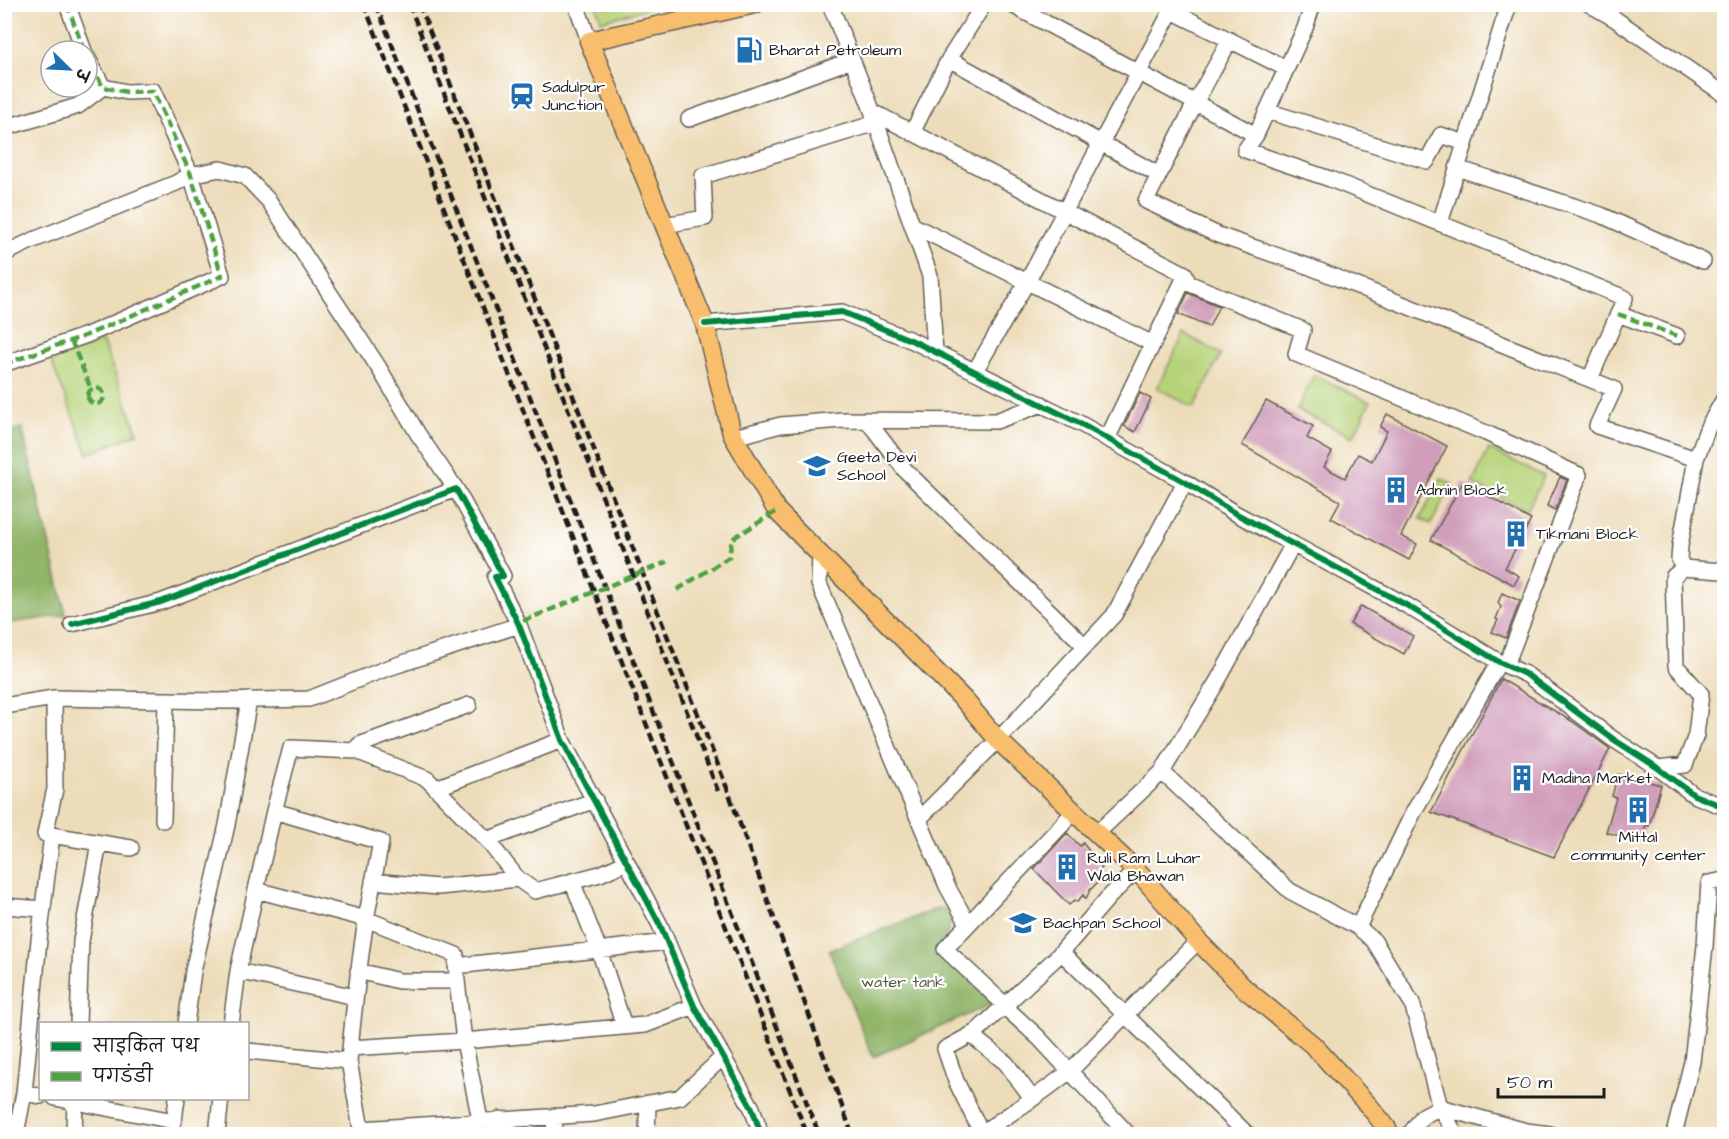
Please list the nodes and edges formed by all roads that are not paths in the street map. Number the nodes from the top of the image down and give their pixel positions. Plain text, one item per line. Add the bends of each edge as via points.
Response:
1 (67, 4) edge
2 (576, 4) edge
3 (831, 4) edge
4 (984, 4) edge
5 (1010, 4) edge
6 (1312, 4) edge
7 (1509, 4) edge
8 (1589, 4) edge
9 (753, 5) edge
10 (1173, 8) edge
11 (80, 39) edge
12 (1230, 40) junction
13 (589, 41) junction
14 (950, 59) junction
15 (852, 60) junction
16 (1285, 68) junction
17 (1138, 74) junction
18 (99, 80) edge
19 (103, 87) junction
20 (1725, 94) edge
21 (1195, 104) junction
22 (1267, 111) junction
23 (874, 117) junction
24 (689, 119) dead end
25 (4, 128) edge
26 (912, 133) junction
27 (1256, 135) junction
28 (1100, 143) junction
29 (1465, 143) junction
30 (1457, 168) junction
31 (191, 175) junction
32 (1159, 175) junction
33 (1063, 211) junction
34 (1440, 223) junction
35 (664, 225) junction
36 (912, 225) junction
37 (4, 254) edge
38 (1703, 261) dead end
39 (1027, 282) junction
40 (1188, 283) junction
41 (1618, 314) junction
42 (705, 324) junction
43 (1677, 336) dead end
44 (1153, 344) junction
45 (935, 352) junction
46 (4, 364) edge
47 (975, 371) junction
48 (1590, 379) junction
49 (1725, 399) edge
50 (1042, 404) junction
51 (867, 420) junction
52 (734, 437) junction
53 (1107, 439) junction
54 (1696, 459) junction
55 (1185, 482) junction
56 (456, 489) junction
57 (1293, 544) junction
58 (820, 555) junction
59 (1725, 566) edge
60 (1683, 568) junction
61 (72, 624) dead end
62 (519, 625) junction
63 (1085, 646) junction
64 (1503, 663) junction
65 (54, 698) junction
66 (166, 700) junction
67 (249, 700) junction
68 (469, 705) dead end
69 (4, 706) edge
70 (562, 740) junction
71 (998, 740) junction
72 (356, 751) junction
73 (1658, 768) junction
74 (1162, 772) junction
75 (436, 788) junction
76 (595, 800) junction
77 (1725, 807) edge
78 (274, 811) junction
79 (1074, 812) junction
80 (919, 819) junction
81 (163, 820) dead end
82 (1097, 833) junction
83 (52, 835) junction
84 (487, 840) junction
85 (99, 843) junction
86 (131, 848) dead end
87 (627, 862) junction
88 (1136, 870) junction
89 (518, 879) junction
90 (1725, 880) edge
91 (373, 881) junction
92 (572, 881) junction
93 (256, 890) junction
94 (4, 906) edge
95 (43, 909) junction
96 (366, 919) junction
97 (968, 924) junction
98 (1358, 927) junction
99 (1198, 940) junction
100 (667, 942) junction
101 (599, 950) junction
102 (1061, 952) junction
103 (238, 971) junction
104 (358, 971) junction
105 (457, 973) junction
106 (355, 997) junction
107 (1004, 1005) junction
108 (694, 1006) junction
109 (1125, 1015) junction
110 (78, 1022) edge
111 (186, 1022) edge
112 (231, 1022) edge
113 (624, 1026) junction
114 (971, 1035) junction
115 (464, 1041) junction
116 (249, 1051) edge
117 (350, 1054) junction
118 (723, 1057) junction
119 (1070, 1071) junction
120 (24, 1093) junction
121 (39, 1096) edge
122 (1032, 1098) junction
123 (75, 1100) edge
124 (177, 1100) edge
125 (221, 1100) edge
126 (648, 1103) junction
127 (1440, 1107) junction
128 (554, 1116) junction
129 (500, 1119) junction
130 (474, 1125) edge
131 (361, 1132) edge
132 (16, 1134) edge
133 (74, 1134) edge
134 (217, 1134) edge
135 (500, 1134) edge
136 (555, 1134) edge
137 (647, 1134) edge
138 (761, 1134) edge
139 (982, 1134) edge
140 (1128, 1134) edge
141 (1247, 1134) edge
142 (1389, 1134) edge
143 (1410, 1134) edge
144 (1455, 1134) edge
145 (1550, 1134) edge
146 (1674, 1134) edge

1 - 11 street
2 - 13 street
3 - 15 street
4 - 14 street
5 - 17 street
6 - 16 street
7 - 29 street
8 - 20 street
9 - 13 main road
10 - 12 street
10 - 17 street
12 - 16 street
12 - 21 street
13 - 35 main road
14 - 26 street
14 - 28 street
15 - 23 street
15 - 24 street
16 - 22 street
17 - 21 street
17 - 28 street
18 - 19 street
19 - 25 street via 78,106
19 - 31 street via 127,92 153,91
21 - 27 street
21 - 32 street
22 - 27 street
22 - 29 street via 1427,161 1441,135
23 - 26 street
23 - 35 street via 703,176 705,218
23 - 36 street
26 - 33 street
27 - 34 street via 1245,150
28 - 32 street
28 - 33 street
29 - 30 street
30 - 34 street
30 - 38 street via 1601,215
31 - 37 street
31 - 46 street via 222,276 87,335
31 - 56 street via 220,169 245,176 269,201
32 - 48 street via 1146,201 1218,234
33 - 39 street
33 - 40 street via 1185,274
34 - 41 street via 1625,298
35 - 42 main road
36 - 39 street
36 - 45 street via 930,276
39 - 44 street
39 - 47 street
40 - 44 street via 1183,281
40 - 64 street via 1303,330 1296,354 1579,475
41 - 43 street
41 - 48 street
42 - 45 street via 842,312
42 - 52 main road
44 - 53 street
45 - 47 street
47 - 50 street
48 - 54 street via 1614,389 1597,426
49 - 54 street via 1708,427
50 - 51 street via 996,421
50 - 53 street
51 - 52 street via 781,425
51 - 63 street via 905,470
52 - 58 main road via 777,511
53 - 55 street
54 - 60 street via 1680,546
55 - 57 street
55 - 63 street via 1114,615
56 - 61 street via 161,602
56 - 62 street via 503,576 495,577
57 - 64 street
57 - 74 street
58 - 71 main road via 965,701
58 - 80 street via 819,584
59 - 60 street via 1722,571
60 - 73 street via 1673,577 1676,666 1701,694 1700,704 1696,735 1685,765
62 - 67 street via 385,669 309,699
62 - 70 street
63 - 71 street
64 - 73 street via 1527,675
64 - 98 street via 1413,813
65 - 66 street
65 - 69 street
65 - 83 street via 55,789 45,834
66 - 67 street
66 - 81 street
67 - 111 street via 227,825 193,971
68 - 72 street via 358,745
70 - 75 street
70 - 76 street
71 - 79 main road
71 - 80 street
72 - 75 street via 427,779
72 - 78 street via 291,748
73 - 77 street via 1694,795
74 - 82 street
74 - 98 street via 1290,891
75 - 84 street
76 - 84 street
76 - 87 street
78 - 91 street via 381,842
78 - 93 street
79 - 82 main road
79 - 97 street
80 - 97 street
82 - 88 main road
83 - 85 street
83 - 95 street
84 - 89 street
85 - 86 street
85 - 110 street via 81,941
87 - 92 street
87 - 100 street
88 - 99 main road
88 - 102 street
89 - 91 street via 438,887
89 - 92 street via 535,891
90 - 146 street via 1709,883 1692,1062
91 - 96 street
92 - 101 street
93 - 96 street
93 - 103 street
94 - 95 street
95 - 120 street
96 - 104 street
96 - 105 street via 456,955
97 - 107 street via 945,949
98 - 127 street via 1374,941 1412,1003
99 - 109 street
99 - 142 main road via 1244,988 1314,1046
100 - 101 street
100 - 108 street
101 - 105 street
101 - 113 street
102 - 107 street
102 - 109 street
103 - 106 street
103 - 112 street
104 - 105 street via 399,981
104 - 106 street
105 - 115 street
106 - 117 street
107 - 114 street
107 - 119 street
108 - 113 street via 645,1024
108 - 118 street
109 - 119 street
109 - 141 street
113 - 115 street
114 - 122 street via 1006,1063
114 - 139 street via 945,1049
115 - 117 street
115 - 130 street
116 - 117 street
117 - 131 street
118 - 126 street via 680,1097
118 - 138 street via 752,1108
119 - 122 street
119 - 140 street
120 - 121 street
120 - 132 street
122 - 139 street
123 - 124 street via 174,1121
123 - 133 street
125 - 134 street
126 - 128 street
126 - 137 street
127 - 143 street via 1423,1116
127 - 144 street
127 - 145 street
128 - 129 street
128 - 136 street
129 - 130 street
129 - 135 street
130 - 131 street

